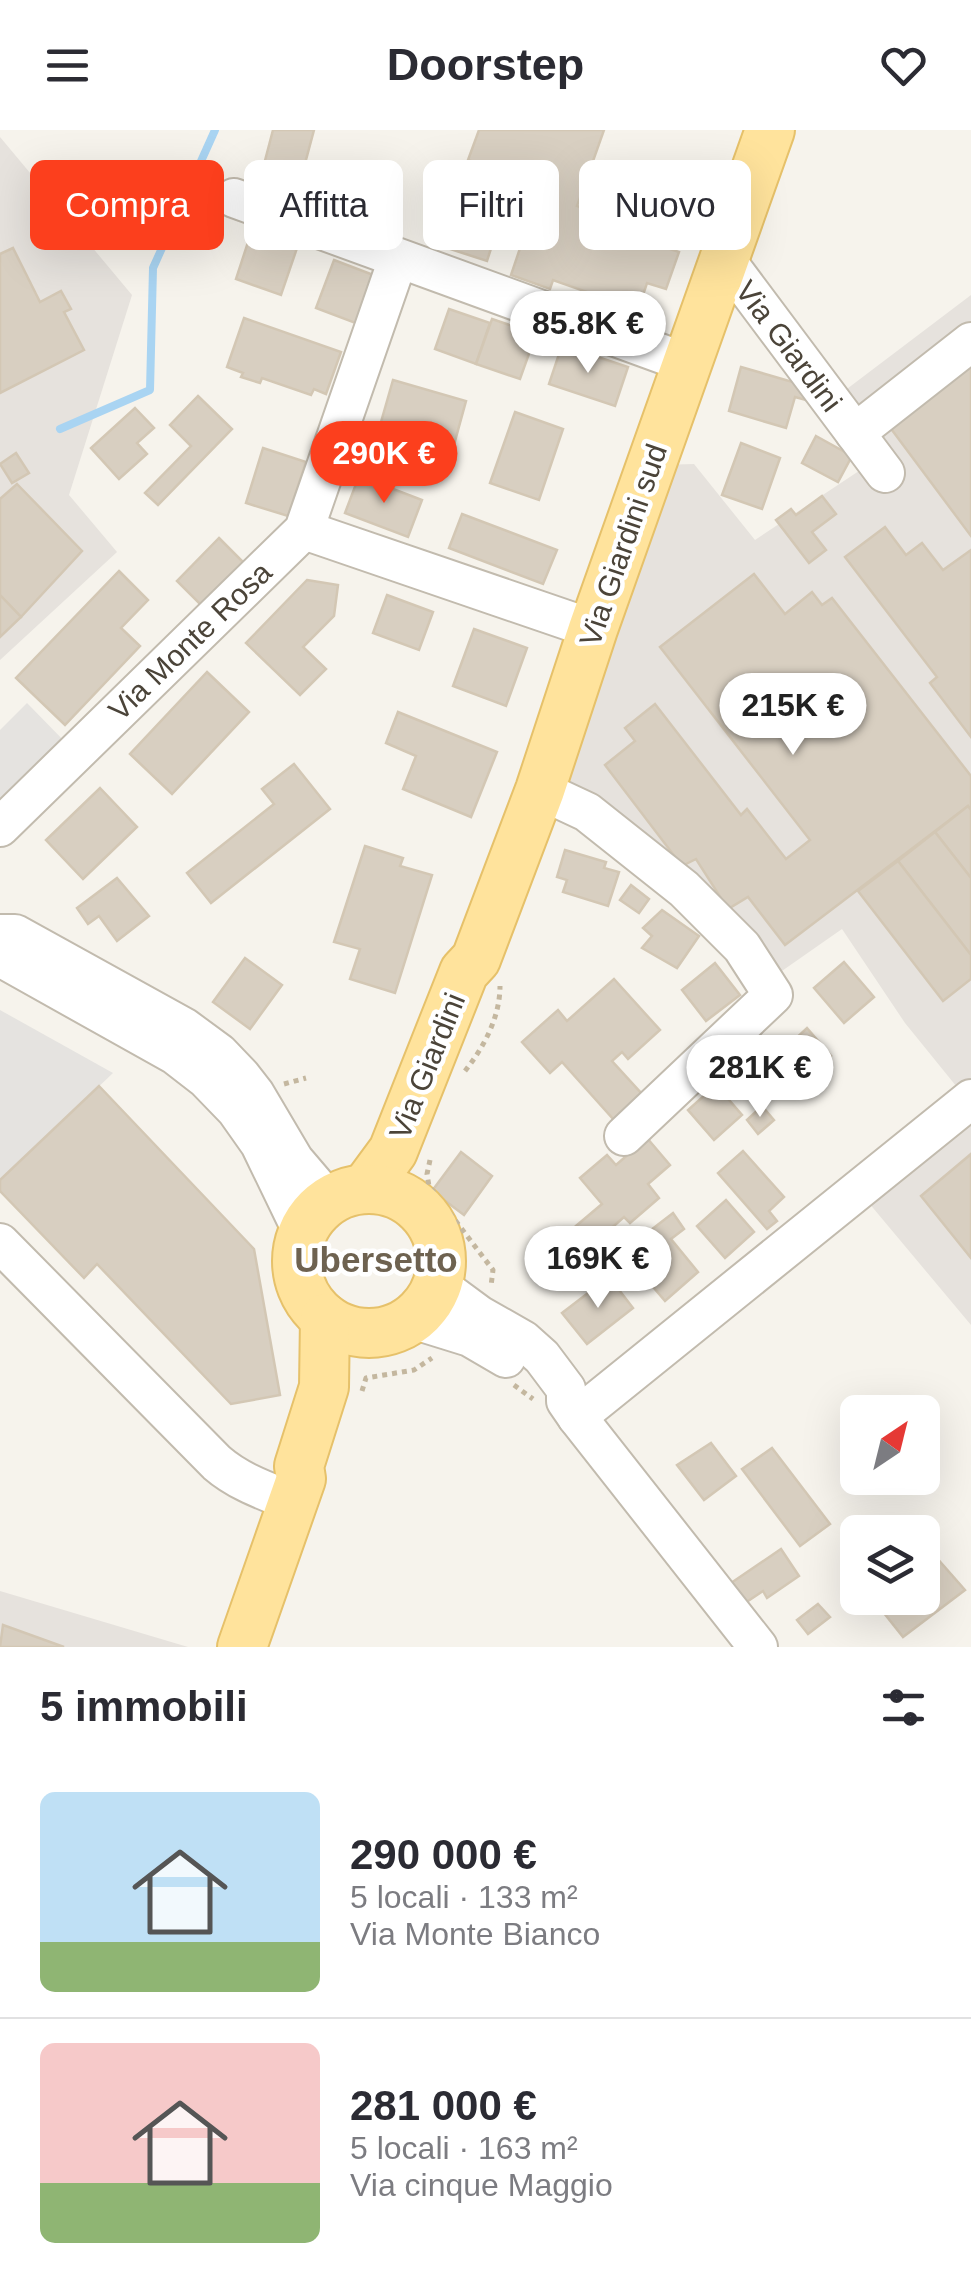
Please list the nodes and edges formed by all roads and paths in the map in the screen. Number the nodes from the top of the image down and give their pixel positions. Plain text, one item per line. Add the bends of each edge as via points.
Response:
1 (770, 130) edge
2 (234, 198) dead end
3 (398, 259) junction
4 (725, 259) junction
5 (971, 342) edge
6 (687, 362) junction
7 (855, 433) junction
8 (884, 473) dead end
9 (304, 530) junction
10 (593, 628) junction
11 (540, 790) junction
12 (0, 827) edge
13 (0, 934) edge
14 (0, 957) edge
15 (476, 960) junction
16 (971, 1098) edge
17 (624, 1136) dead end
18 (416, 1207) junction
19 (332, 1208) junction
20 (0, 1243) edge
21 (325, 1318) junction
22 (417, 1321) junction
23 (360, 1394) dead end
24 (571, 1409) junction
25 (297, 1491) junction
26 (242, 1647) edge
27 (758, 1647) edge

1 - 4 main road, Via Giardini sud
2 - 3 street
3 - 6 street
3 - 9 street, Via Monte Rosa
4 - 6 main road, Via Giardini sud
4 - 7 street, Via Giardini
5 - 7 street, Via Giardini
6 - 10 main road, Via Giardini sud
7 - 8 street, Via Giardini
9 - 10 street
9 - 12 street, Via Monte Rosa
10 - 11 main road, Via Giardini sud
11 - 15 main road, Via Giardini sud
11 - 17 street via 587,812 684,889 742,948 773,995
13 - 19 street via 15,934 203,1040 242,1076
14 - 19 street via 175,1055
15 - 18 main road, Via Giardini via 481,981 415,1160
15 - 19 main road, Via Giardini via 464,972 393,1151
16 - 24 street
18 - 19 main road via 384,1190
18 - 22 main road, Via Giardini via 441,1256
19 - 21 main road via 297,1264 305,1294
20 - 25 street via 230,1474 248,1484
21 - 22 main road via 356,1332
21 - 25 main road via 324,1387
22 - 23 path via 414,1370 366,1378
22 - 24 street via 470,1337 509,1359
22 - 25 main road via 355,1368
24 - 27 street
25 - 26 main road

